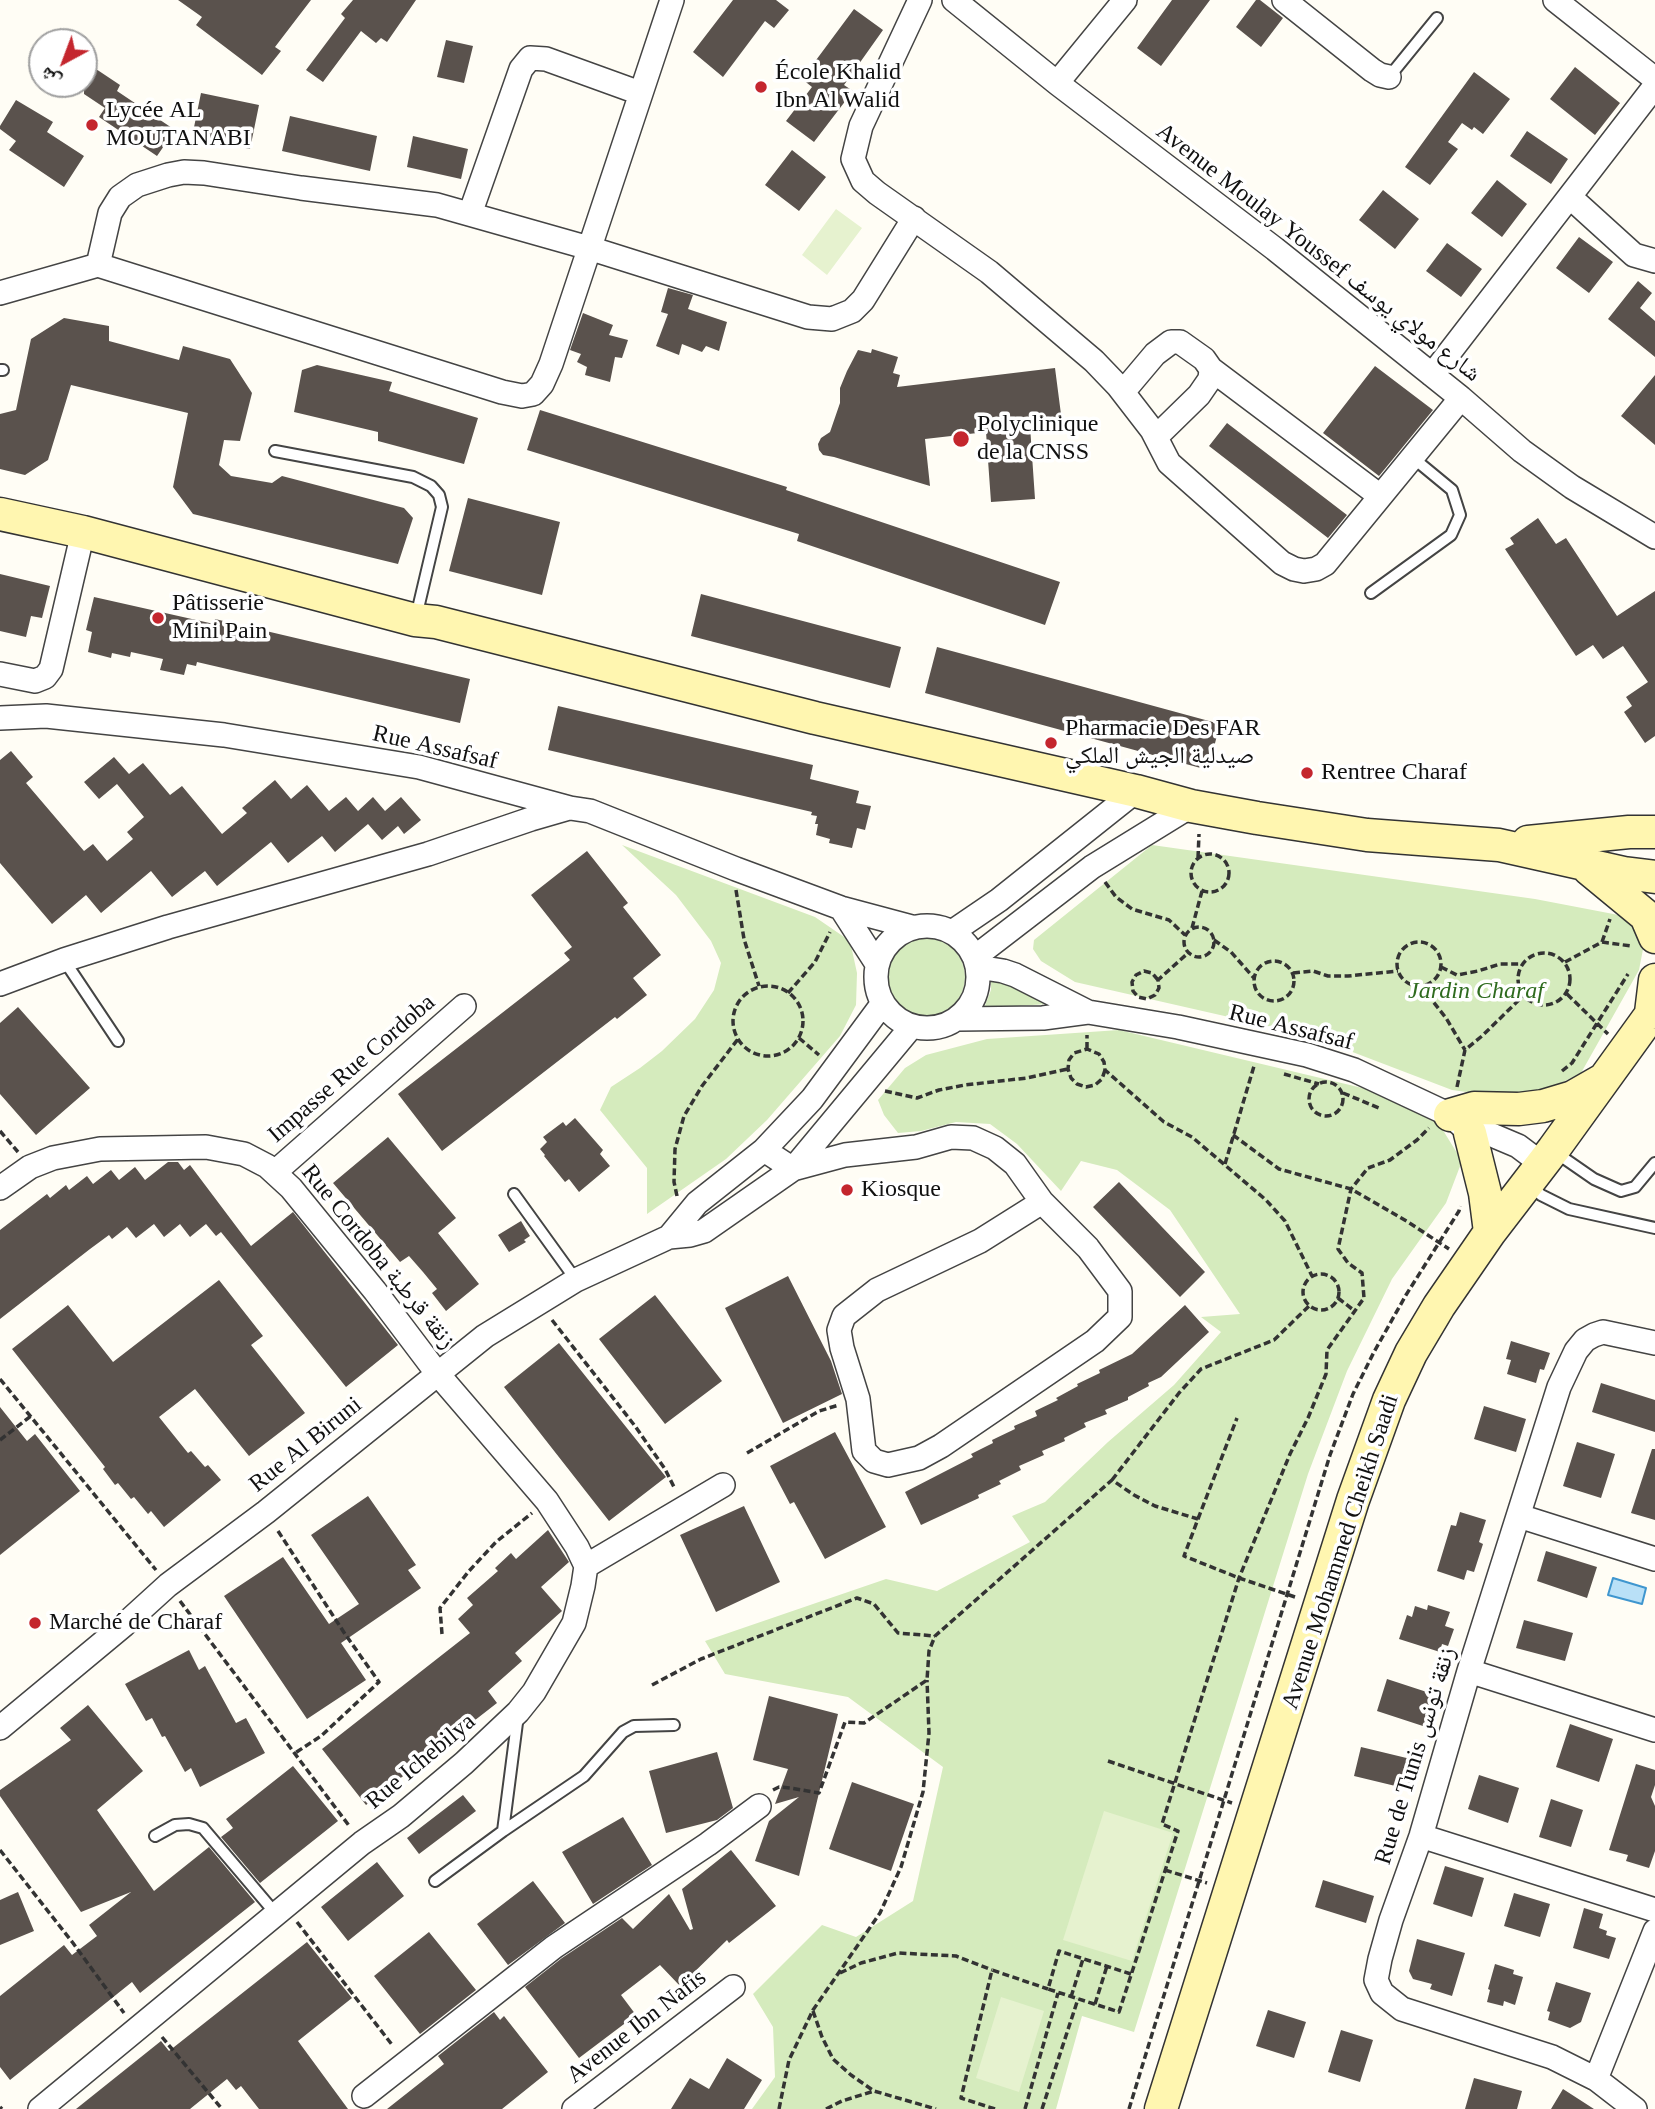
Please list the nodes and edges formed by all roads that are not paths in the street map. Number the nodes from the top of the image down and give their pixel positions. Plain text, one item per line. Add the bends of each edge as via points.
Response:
1 (672, 0) edge
2 (920, 0) edge
3 (954, 0) edge
4 (1125, 0) edge
5 (1284, 0) edge
6 (1555, 0) edge
7 (1437, 18) dead end
8 (1390, 77) joint
9 (1655, 79) edge
10 (1057, 83) junction
11 (1655, 86) edge
12 (640, 93) junction
13 (1570, 197) junction
14 (470, 214) junction
15 (914, 218) junction
16 (589, 248) junction
17 (1655, 261) edge
18 (98, 265) junction
19 (0, 293) edge
20 (1211, 369) junction
21 (1432, 374) junction
22 (1123, 392) junction
23 (1461, 398) junction
24 (1156, 437) junction
25 (275, 451) dead end
26 (1412, 457) junction
27 (1380, 496) junction
28 (0, 514) edge
29 (83, 532) junction
30 (1655, 537) edge
31 (1371, 593) dead end
32 (415, 620) junction
33 (0, 674) edge
34 (0, 718) edge
35 (1136, 791) junction
36 (1191, 806) junction
37 (570, 808) junction
38 (1655, 832) edge
39 (1499, 845) junction
40 (1583, 864) junction
41 (1655, 877) edge
42 (841, 908) junction
43 (912, 927) junction
44 (952, 932) junction
45 (1655, 937) edge
46 (64, 960) junction
47 (976, 962) junction
48 (877, 964) junction
49 (1655, 980) edge
50 (0, 984) edge
51 (883, 1003) junction
52 (464, 1006) dead end
53 (1653, 1011) edge
54 (1088, 1012) junction
55 (957, 1019) junction
56 (912, 1026) junction
57 (118, 1041) dead end
58 (1606, 1079) junction
59 (1460, 1124) junction
60 (764, 1150) junction
61 (1655, 1163) edge
62 (1541, 1166) junction
63 (793, 1169) junction
64 (275, 1172) junction
65 (0, 1188) edge
66 (514, 1194) dead end
67 (1042, 1202) junction
68 (676, 1228) junction
69 (1655, 1228) edge
70 (1490, 1233) junction
71 (576, 1280) junction
72 (1655, 1343) edge
73 (437, 1373) junction
74 (723, 1485) dead end
75 (1519, 1516) junction
76 (1655, 1559) edge
77 (586, 1566) junction
78 (1469, 1671) junction
79 (518, 1712) junction
80 (674, 1725) dead end
81 (0, 1728) edge
82 (1655, 1730) edge
83 (759, 1806) road end
84 (503, 1831) junction
85 (155, 1836) dead end
86 (1421, 1836) junction
87 (435, 1881) dead end
88 (281, 1910) junction
89 (1655, 1910) edge
90 (1655, 1931) edge
91 (733, 1987) dead end
92 (1596, 2079) junction
93 (364, 2096) dead end
94 (40, 2109) edge
95 (574, 2109) edge
96 (1161, 2109) edge
97 (1635, 2109) edge

1 - 12 street
2 - 15 street via 861,127 853,159 863,180
3 - 10 street, Avenue Moulay Youssef شارع مولاي يوسف
4 - 10 street
5 - 8 street via 1372,70
6 - 9 street
7 - 8 lane
10 - 21 street, Avenue Moulay Youssef شارع مولاي يوسف
11 - 13 street
12 - 14 street via 546,59 530,58 521,69
12 - 16 street
13 - 17 street via 1634,255
13 - 21 street
14 - 16 street
14 - 18 street via 411,200 178,172 137,185 120,197 110,213
15 - 16 street via 863,300 852,311 832,319 808,317
15 - 22 street via 989,272 1094,361
16 - 18 street via 542,384 533,394 522,396
18 - 19 street
20 - 22 street via 1196,352 1171,342
20 - 24 street via 1199,395
20 - 27 street
21 - 23 street, Avenue Moulay Youssef شارع مولاي يوسف
22 - 24 street
23 - 26 street
23 - 30 street, Avenue Moulay Youssef شارع مولاي يوسف via 1522,451
24 - 27 street via 1169,463 1182,476 1294,569 1304,571 1325,564
25 - 32 lane via 413,477 439,495 442,507
26 - 27 street
26 - 31 lane via 1452,490 1460,515 1451,535
28 - 29 main road
29 - 32 main road
29 - 33 street via 51,669 35,681
32 - 35 main road
34 - 37 street, Rue Assafsaf via 46,716 224,735 419,767
35 - 36 main road
35 - 44 street via 999,901
36 - 39 main road via 1367,835
36 - 47 street via 1092,867
37 - 42 street, Rue Assafsaf via 590,811
37 - 46 street
38 - 39 main road
39 - 40 main road
40 - 41 main road
40 - 45 main road via 1646,916
42 - 43 street, Rue Assafsaf
42 - 48 street
43 - 44 street via 933,925
43 - 48 street via 884,948
44 - 47 street via 966,942
46 - 50 street
46 - 57 lane
47 - 54 street, Rue Assafsaf via 1015,975
47 - 55 street via 978,987
48 - 51 street
49 - 53 main road, Avenue Mohammed Cheikh Saadi
51 - 56 street via 895,1017
51 - 60 street via 812,1099
52 - 64 street, Impasse Rue Cordoba
53 - 58 main road, Avenue Mohammed Cheikh Saadi
54 - 55 street, Rue Assafsaf via 1043,1018
54 - 59 street, Rue Assafsaf via 1307,1055 1354,1070
55 - 56 street via 935,1028
56 - 63 street
58 - 59 main road via 1573,1097 1543,1106 1474,1108
58 - 62 main road, Avenue Mohammed Cheikh Saadi
59 - 62 street, Rue Assafsaf via 1518,1146
59 - 70 main road via 1485,1194
60 - 63 street
60 - 68 street via 697,1203
61 - 62 lane via 1636,1187 1621,1191
62 - 69 lane via 1541,1195 1569,1209
62 - 70 main road, Avenue Mohammed Cheikh Saadi
63 - 67 street via 845,1155 916,1147 951,1137 973,1138 1015,1164
63 - 68 street via 704,1231 690,1235
64 - 65 street, Rue Cordoba زنقة قرطبة via 230,1150 125,1147 53,1158
64 - 73 street, Rue Cordoba زنقة قرطبة
66 - 71 lane
67 - 67 street via 1088,1248 1120,1291 1120,1317 1111,1328 941,1446 906,1462 888,1465 874,1461 864,1451 841,1323 877,1290 980,1241
68 - 71 street, Rue Al Biruni
70 - 96 main road, Avenue Mohammed Cheikh Saadi via 1411,1353 1389,1401 1353,1500
71 - 73 street, Rue Al Biruni via 485,1336
72 - 75 street, Rue de Tunis زنقة تونس via 1603,1332 1585,1340 1576,1351 1559,1387
73 - 77 street via 547,1501
73 - 81 street, Rue Al Biruni via 169,1585
74 - 77 street
75 - 76 street
75 - 78 street, Rue de Tunis زنقة تونس
77 - 79 street, Rue Ichebilya via 573,1623
78 - 82 street
78 - 86 street, Rue de Tunis زنقة تونس
79 - 84 lane
79 - 88 street, Rue Ichebilya via 401,1816
80 - 84 lane via 634,1726 623,1732 584,1776
83 - 93 street via 554,1947
84 - 87 lane
85 - 88 lane via 175,1825 203,1829
86 - 89 street
86 - 92 street, Rue de Tunis زنقة تونس via 1380,1959 1376,1980 1382,1993 1402,2009 1552,2057
88 - 94 street, Rue Ichebilya
90 - 92 street
91 - 95 street, Avenue Ibn Nafis
92 - 97 street, Rue de Tunis زنقة تونس

